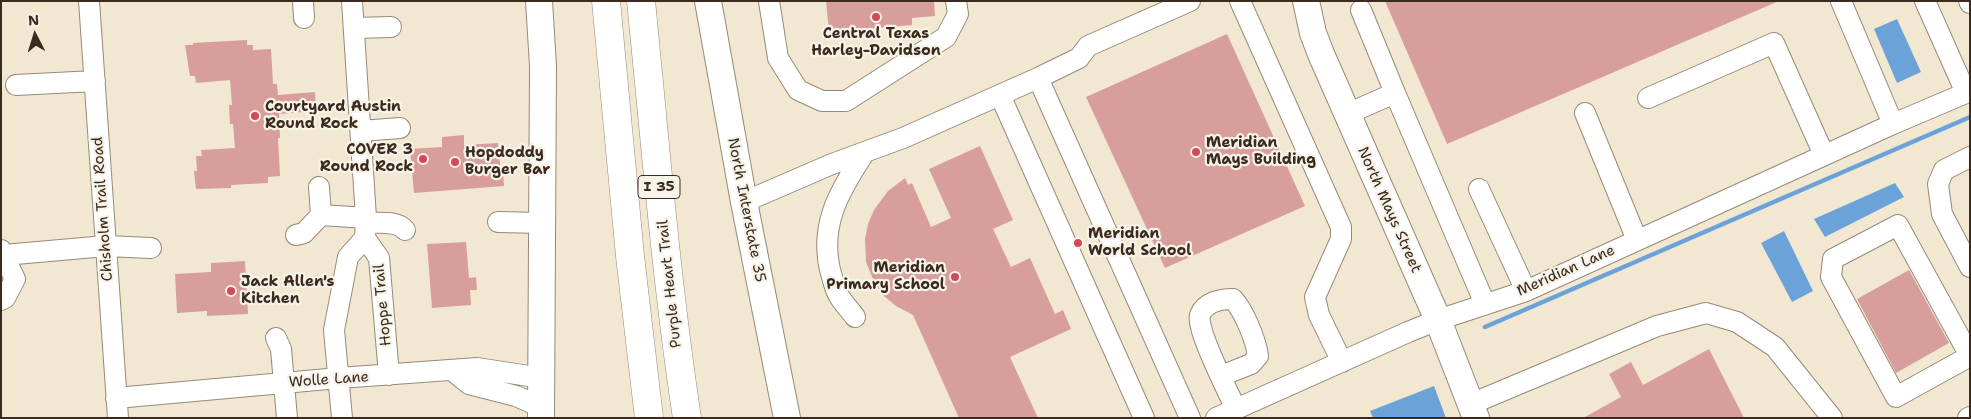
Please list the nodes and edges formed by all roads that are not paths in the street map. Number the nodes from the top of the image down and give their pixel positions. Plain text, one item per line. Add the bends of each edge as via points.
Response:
1 (89, 1) edge
2 (352, 1) edge
3 (539, 1) edge
4 (595, 1) edge
5 (606, 1) edge
6 (641, 1) edge
7 (708, 1) edge
8 (769, 1) edge
9 (956, 1) edge
10 (1190, 1) edge
11 (1240, 1) edge
12 (1306, 1) edge
13 (1841, 1) edge
14 (1925, 1) edge
15 (1361, 10) dead end
16 (391, 27) dead end
17 (354, 28) junction
18 (1038, 78) junction
19 (95, 81) junction
20 (16, 84) dead end
21 (1968, 92) edge
22 (1395, 93) junction
23 (1000, 95) junction
24 (1648, 98) dead end
25 (1585, 113) dead end
26 (1347, 114) junction
27 (1893, 124) junction
28 (400, 128) dead end
29 (361, 131) junction
30 (865, 152) junction
31 (1824, 155) junction
32 (1970, 157) edge
33 (319, 187) dead end
34 (1479, 189) dead end
35 (625, 196) junction
36 (744, 202) junction
37 (321, 215) junction
38 (498, 222) dead end
39 (542, 222) junction
40 (366, 226) junction
41 (405, 230) dead end
42 (296, 235) dead end
43 (1637, 240) junction
44 (106, 246) junction
45 (151, 248) dead end
46 (2, 253) edge
47 (1970, 267) edge
48 (1526, 291) junction
49 (1427, 296) junction
50 (1, 300) edge
51 (1485, 304) junction
52 (855, 317) dead end
53 (1438, 320) junction
54 (1408, 332) junction
55 (276, 338) dead end
56 (1446, 345) junction
57 (1970, 356) edge
58 (1342, 362) junction
59 (453, 371) junction
60 (389, 376) junction
61 (1222, 376) dead end
62 (339, 378) junction
63 (542, 378) junction
64 (285, 383) junction
65 (117, 408) edge
66 (1236, 409) junction
67 (1474, 411) edge
68 (541, 412) edge
69 (287, 418) edge
70 (342, 418) edge
71 (649, 418) edge
72 (687, 418) edge
73 (787, 418) edge
74 (1144, 418) edge
75 (1190, 418) edge
76 (1216, 418) edge
77 (1832, 418) edge

1 - 19 street, Chisholm Trail Road
2 - 17 street
3 - 39 main road via 543,66
4 - 35 highway
5 - 35 highway, I 35
6 - 72 highway, Purple Heart Trail / I 35
7 - 36 main road, North Interstate 35
8 - 9 street via 778,58 798,90 822,101 846,101 946,37 958,14
10 - 18 street via 1088,46 1079,58
11 - 58 street via 1341,227 1341,239 1315,298 1319,315
12 - 26 main road, North Mays Street via 1313,33
13 - 27 street
14 - 21 street
15 - 22 street
16 - 17 street
17 - 29 street
18 - 23 street
18 - 75 street
19 - 20 street
19 - 44 street, Chisholm Trail Road
21 - 27 street, Meridian Lane
22 - 26 street
22 - 51 street
23 - 30 street
23 - 74 street
24 - 31 street via 1774,43
25 - 43 street
26 - 49 main road, North Mays Street
27 - 31 street, Meridian Lane
28 - 29 street
29 - 40 street
30 - 36 street
30 - 52 street via 843,186 833,211 828,241 828,263 838,294
31 - 43 street, Meridian Lane
32 - 47 street via 1944,170 1938,184 1942,214
33 - 37 street
34 - 48 street
35 - 71 highway, I 35
36 - 73 main road, North Interstate 35
37 - 40 street
37 - 42 street via 304,233
38 - 39 street
39 - 63 main road
40 - 41 street via 392,223
40 - 60 street, Hoppe Trail via 379,258
40 - 62 street, Hoppe Trail via 348,257 334,330
43 - 48 street, Meridian Lane
44 - 45 street
44 - 46 street
44 - 65 street, Chisholm Trail Road
46 - 50 street via 15,279
48 - 51 street, Meridian Lane
49 - 53 main road, North Mays Street
49 - 54 street via 1423,313
51 - 53 street, Meridian Lane
53 - 54 street, Meridian Lane
53 - 56 main road, North Mays Street
54 - 56 street via 1430,336
54 - 58 street, Meridian Lane
55 - 64 street via 281,350
56 - 67 main road, North Mays Street
57 - 57 street via 1898,225 1833,259 1831,278 1896,397
58 - 66 street, Meridian Lane
59 - 60 street, Wolle Lane
59 - 63 street, Wolle Lane via 477,368
59 - 68 street via 468,384 516,396
60 - 62 street, Wolle Lane
61 - 66 street
62 - 64 street, Wolle Lane
62 - 70 street, Hoppe Trail
63 - 68 main road
64 - 65 street, Wolle Lane
64 - 69 street
66 - 76 street, Meridian Lane
67 - 77 street via 1657,326 1706,313 1738,322 1775,347

